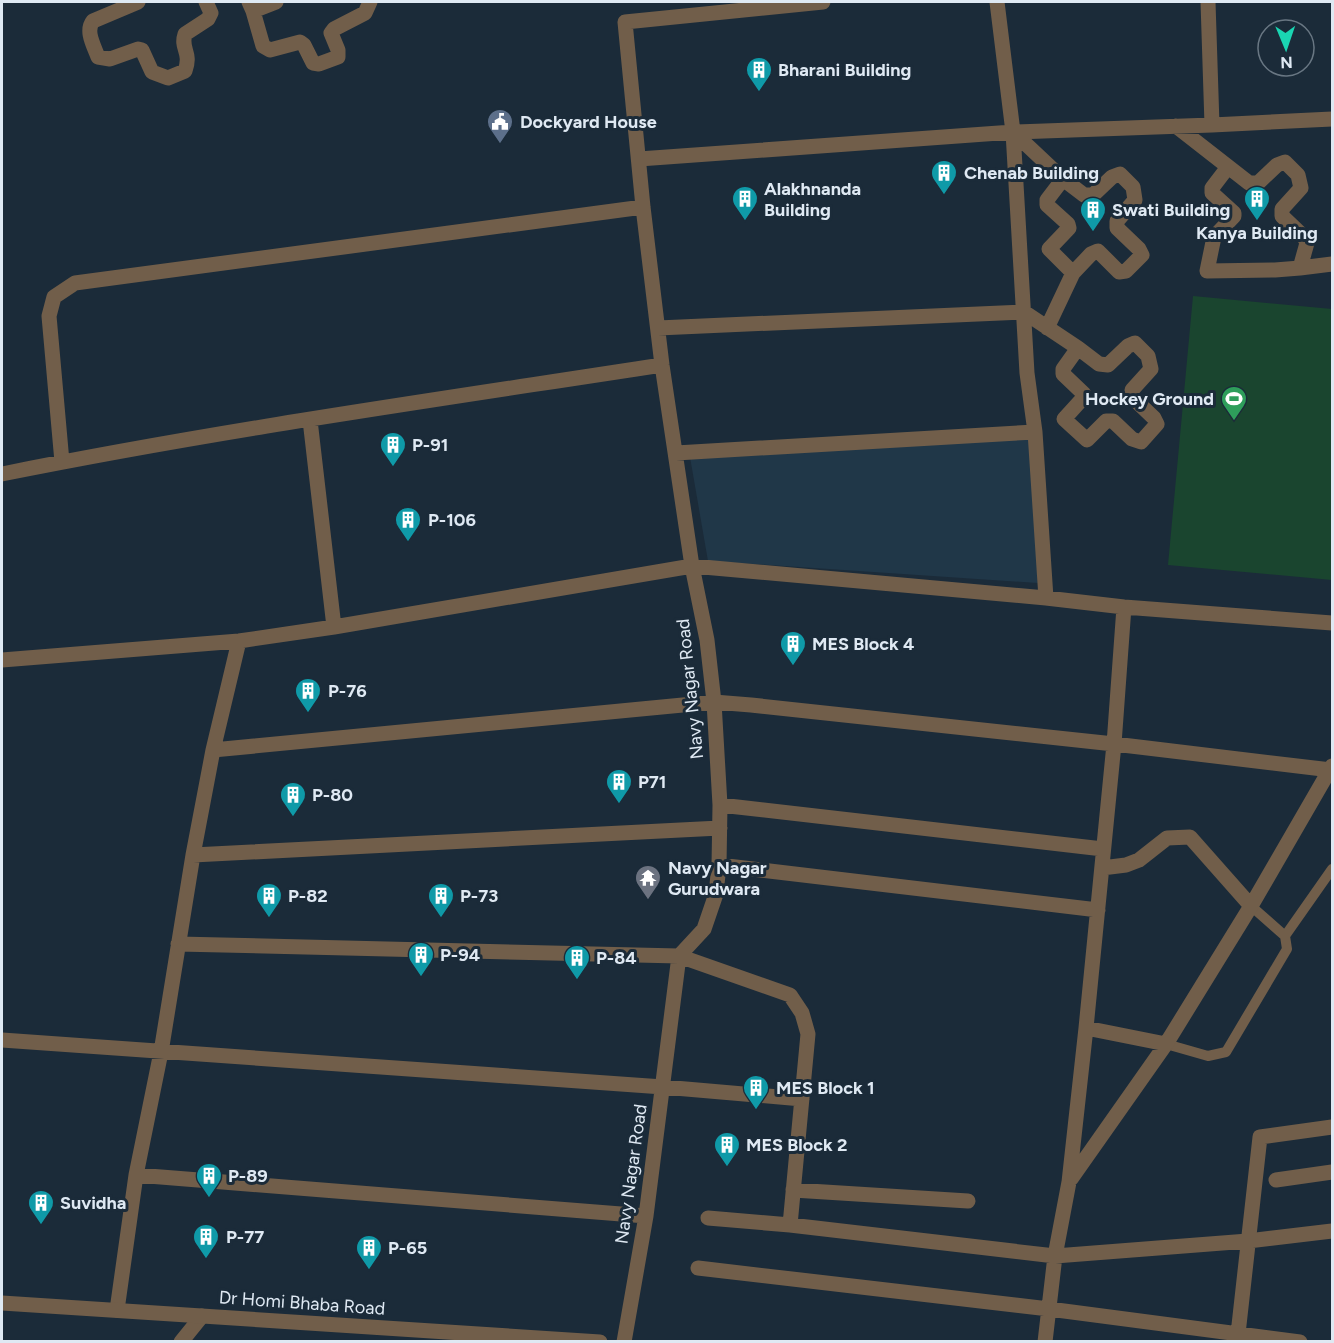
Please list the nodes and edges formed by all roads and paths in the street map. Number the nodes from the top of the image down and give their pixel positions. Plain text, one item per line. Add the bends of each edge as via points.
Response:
1 (138, 2) edge
2 (206, 2) edge
3 (276, 2) edge
4 (370, 2) edge
5 (823, 2) edge
6 (997, 2) edge
7 (1208, 2) edge
8 (251, 6) edge
9 (1332, 119) edge
10 (1212, 125) junction
11 (1176, 126) junction
12 (1013, 132) junction
13 (639, 159) junction
14 (1228, 166) junction
15 (1063, 178) junction
16 (643, 207) junction
17 (1332, 264) edge
18 (1300, 268) junction
19 (1073, 273) junction
20 (1024, 312) junction
21 (658, 328) junction
22 (1047, 328) junction
23 (1078, 348) junction
24 (662, 365) junction
25 (310, 420) junction
26 (1035, 432) junction
27 (676, 453) junction
28 (62, 462) junction
29 (2, 474) edge
30 (692, 566) junction
31 (1046, 598) junction
32 (1124, 606) junction
33 (1332, 623) edge
34 (334, 627) junction
35 (239, 641) junction
36 (2, 660) edge
37 (714, 702) junction
38 (1114, 744) junction
39 (213, 750) junction
40 (1331, 768) edge
41 (720, 805) junction
42 (720, 828) junction
43 (1103, 849) junction
44 (193, 855) junction
45 (719, 865) junction
46 (1102, 868) junction
47 (1332, 869) edge
48 (1251, 906) junction
49 (1098, 910) junction
50 (1285, 936) junction
51 (178, 944) junction
52 (679, 956) junction
53 (1086, 1028) junction
54 (2, 1040) edge
55 (1166, 1044) junction
56 (161, 1052) junction
57 (663, 1088) junction
58 (802, 1099) junction
59 (1332, 1127) edge
60 (1332, 1173) edge
61 (136, 1175) junction
62 (1276, 1180) dead end
63 (1069, 1182) junction
64 (793, 1190) junction
65 (968, 1201) dead end
66 (646, 1216) junction
67 (708, 1218) dead end
68 (790, 1225) junction
69 (1332, 1232) edge
70 (1248, 1241) junction
71 (1055, 1256) junction
72 (698, 1268) dead end
73 (2, 1303) edge
74 (1049, 1309) junction
75 (117, 1310) junction
76 (202, 1316) junction
77 (1238, 1334) junction
78 (182, 1341) edge
79 (600, 1341) edge
80 (624, 1341) edge
81 (1045, 1341) edge
82 (1300, 1341) edge

1 - 2 street via 90,25 98,57 110,59 142,50 152,72 168,78 185,71 189,57 183,41 185,34 208,20 212,13
3 - 8 street
4 - 8 street via 365,14 334,29 331,33 338,57 319,64 312,63 300,42 270,50 263,46
5 - 13 street, Navy Nagar Road via 625,22
6 - 12 street
7 - 10 street
9 - 10 street
10 - 11 street
11 - 12 street
11 - 14 street
12 - 13 street
12 - 15 street
12 - 20 street
13 - 16 street, Navy Nagar Road
14 - 18 street via 1249,183 1258,183 1285,162 1299,175 1300,188 1282,209 1282,216 1307,243
14 - 18 street via 1212,193 1234,216 1214,237 1207,271
15 - 19 street via 1047,205 1069,228 1049,249
15 - 19 street via 1084,195 1093,195 1120,174 1133,187 1136,200 1117,221 1117,228 1142,255 1126,271 1119,272 1098,251 1090,254
16 - 21 street, Navy Nagar Road
16 - 28 street via 75,283 54,297 49,316
17 - 18 street
19 - 22 street
20 - 21 street
20 - 22 street
20 - 26 street
21 - 24 street, Navy Nagar Road
22 - 23 street
23 - 23 street via 1099,364 1108,365 1135,343 1148,356 1150,369 1132,390 1132,397 1157,424 1141,442 1113,421 1106,421 1087,440 1064,419 1084,397 1062,369
24 - 25 street
24 - 27 street, Navy Nagar Road
25 - 28 street
25 - 34 street
26 - 27 street
26 - 31 street
27 - 30 street, Navy Nagar Road
28 - 29 street
30 - 31 street
30 - 34 street
30 - 37 street, Navy Nagar Road
31 - 32 street
32 - 33 street
32 - 38 street
34 - 35 street
35 - 36 street
35 - 39 street
37 - 38 street
37 - 39 street
37 - 41 street, Navy Nagar Road
38 - 40 street
38 - 43 street
39 - 44 street
40 - 48 street
41 - 42 street, Navy Nagar Road
41 - 43 street
42 - 44 street
42 - 45 street, Navy Nagar Road
43 - 46 street
44 - 51 street
45 - 49 street
45 - 52 street, Navy Nagar Road via 716,894 704,929
46 - 48 street via 1126,866 1167,838 1190,837
46 - 49 street
47 - 50 lane
48 - 50 lane
48 - 55 street
49 - 53 street
50 - 55 lane via 1287,949 1226,1052 1208,1056
51 - 52 street
51 - 56 street
52 - 57 street, Navy Nagar Road
52 - 58 street via 790,995 802,1013 808,1034
53 - 55 street
53 - 63 street
54 - 56 street
55 - 63 street
56 - 57 street
56 - 61 street
57 - 58 street
57 - 66 street, Navy Nagar Road
58 - 64 street
59 - 70 street via 1260,1137
60 - 62 street
61 - 66 street
61 - 75 street
63 - 71 street
64 - 65 street
64 - 68 street
66 - 80 street, Navy Nagar Road
67 - 68 street
68 - 71 street
69 - 70 street
70 - 71 street
70 - 77 street
71 - 74 street
72 - 74 street
73 - 75 street, Dr Homi Bhaba Road
74 - 77 street
74 - 81 street
75 - 76 street, Dr Homi Bhaba Road
76 - 78 street
76 - 79 street, Dr Homi Bhaba Road
77 - 82 street

